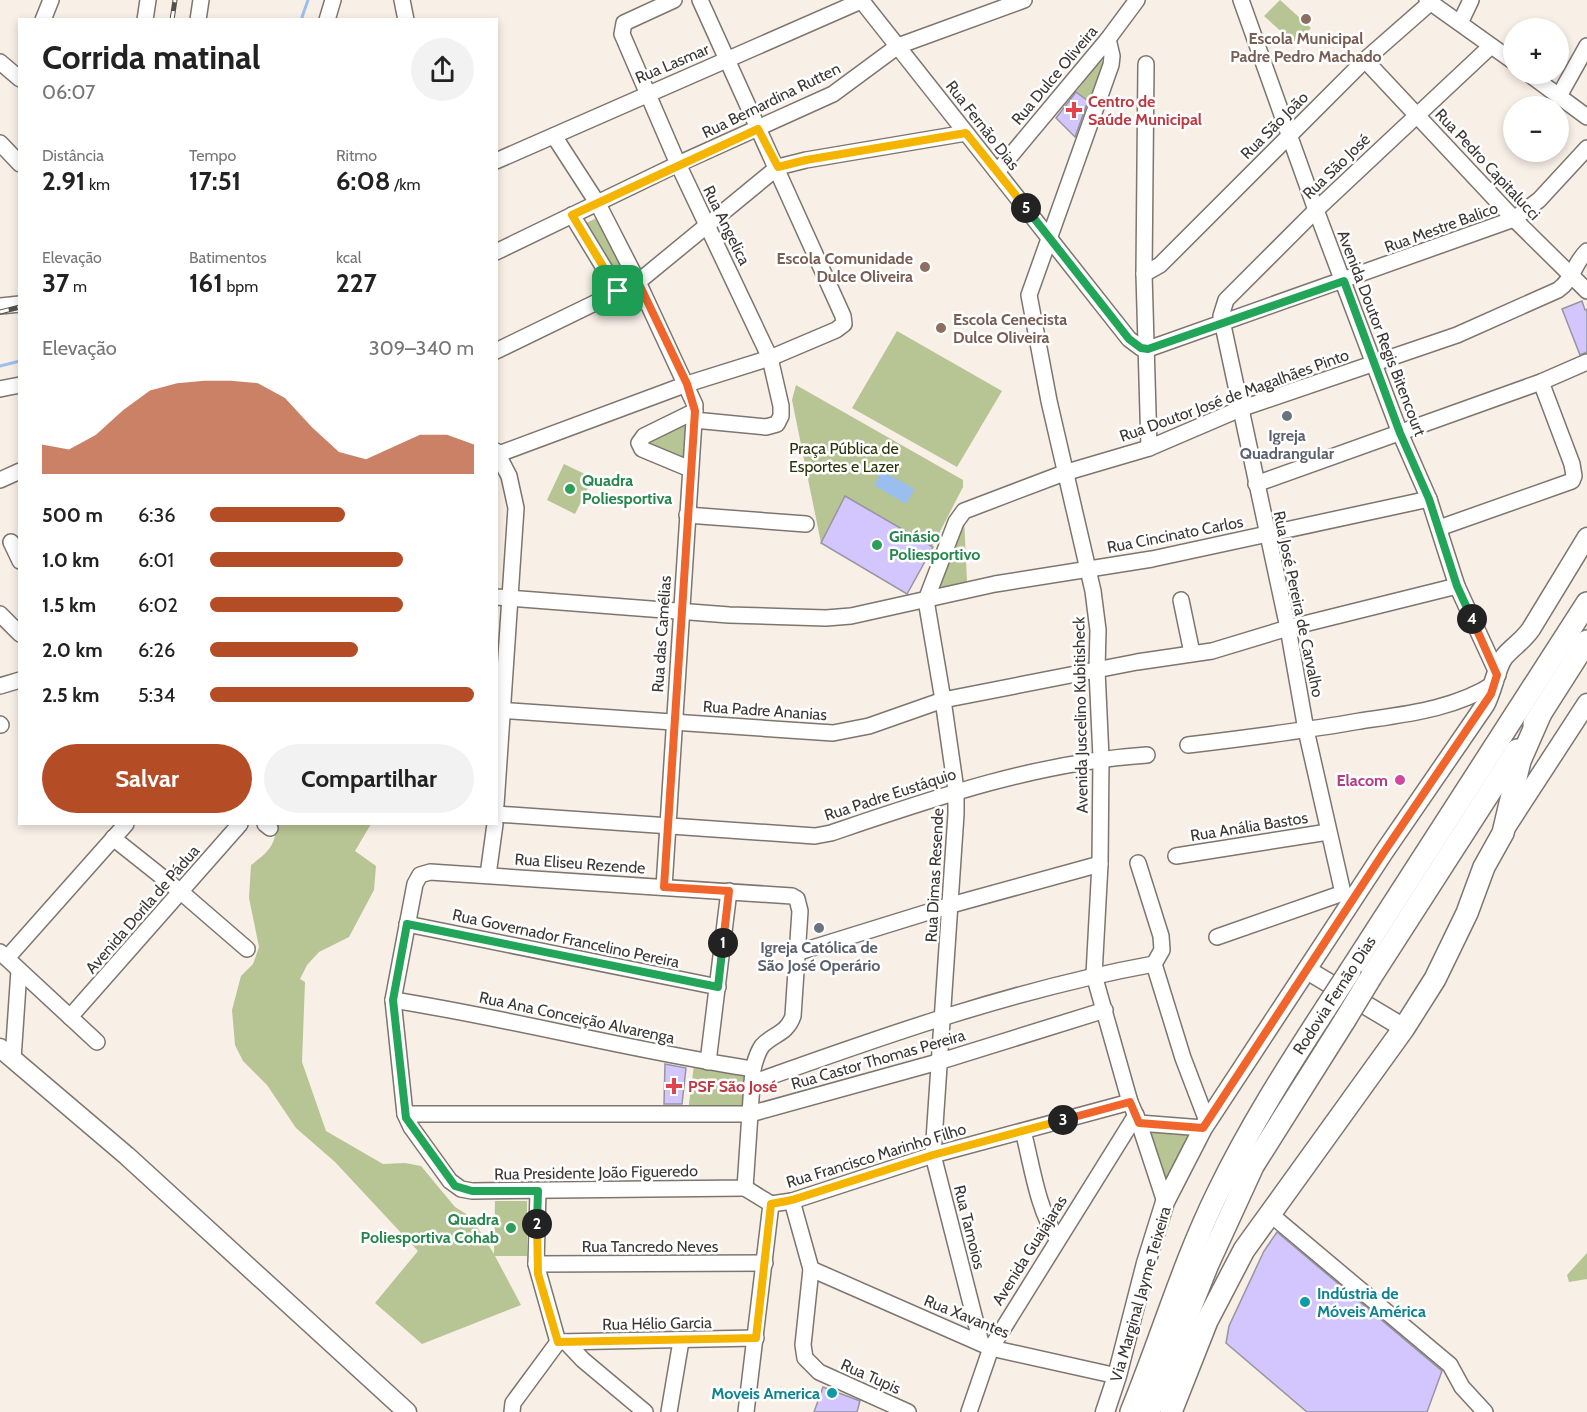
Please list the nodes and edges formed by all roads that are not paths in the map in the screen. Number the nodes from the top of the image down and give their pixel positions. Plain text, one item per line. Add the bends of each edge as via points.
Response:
1 (51, 0) edge
2 (148, 0) edge
3 (201, 0) edge
4 (333, 0) edge
5 (402, 0) edge
6 (674, 0) edge
7 (700, 0) edge
8 (861, 0) edge
9 (1024, 0) edge
10 (1137, 0) edge
11 (1241, 0) edge
12 (1471, 0) edge
13 (1429, 1) edge
14 (1125, 7) edge
15 (45, 18) edge
16 (145, 18) edge
17 (198, 18) edge
18 (328, 18) edge
19 (406, 18) edge
20 (1460, 24) junction
21 (1108, 39) junction
22 (898, 46) junction
23 (1491, 46) junction
24 (1587, 46) edge
25 (1503, 54) edge
26 (728, 59) junction
27 (1365, 60) junction
28 (0, 62) edge
29 (1146, 64) dead end
30 (18, 77) edge
31 (1543, 84) edge
32 (647, 93) junction
33 (1559, 96) joint
34 (1569, 104) edge
35 (1417, 114) junction
36 (1587, 117) edge
37 (758, 129) junction
38 (966, 133) junction
39 (1290, 135) junction
40 (554, 136) junction
41 (0, 143) edge
42 (1587, 148) edge
43 (498, 159) edge
44 (18, 162) edge
45 (678, 164) junction
46 (778, 167) junction
47 (997, 172) junction
48 (598, 204) junction
49 (1316, 210) junction
50 (572, 215) junction
51 (1514, 219) junction
52 (708, 226) junction
53 (1049, 237) junction
54 (498, 251) edge
55 (1587, 251) edge
56 (1144, 274) junction
57 (1572, 274) junction
58 (1344, 281) junction
59 (638, 282) junction
60 (618, 291) junction
61 (1587, 291) edge
62 (18, 304) edge
63 (0, 306) edge
64 (1222, 322) junction
65 (1148, 349) junction
66 (498, 350) edge
67 (770, 358) junction
68 (1587, 362) edge
69 (1374, 363) junction
70 (1541, 382) junction
71 (687, 384) junction
72 (18, 385) edge
73 (0, 389) edge
74 (1240, 409) junction
75 (695, 416) junction
76 (1400, 433) junction
77 (1149, 448) junction
78 (498, 454) edge
79 (498, 456) edge
80 (690, 469) junction
81 (18, 472) edge
82 (1064, 473) junction
83 (0, 480) edge
84 (1256, 484) junction
85 (1429, 499) junction
86 (687, 515) junction
87 (806, 524) dead end
88 (1439, 528) junction
89 (1266, 535) junction
90 (1587, 537) edge
91 (11, 542) dead end
92 (18, 557) edge
93 (1087, 567) junction
94 (1457, 586) junction
95 (503, 598) edge
96 (926, 600) junction
97 (1181, 600) dead end
98 (1587, 603) edge
99 (680, 612) junction
100 (0, 614) edge
101 (1288, 628) junction
102 (18, 632) edge
103 (1587, 640) edge
104 (1192, 653) junction
105 (1097, 669) junction
106 (18, 681) edge
107 (1495, 684) junction
108 (0, 686) edge
109 (943, 700) junction
110 (1587, 703) edge
111 (499, 710) edge
112 (1541, 713) junction
113 (674, 722) junction
114 (1306, 730) junction
115 (498, 742) edge
116 (1188, 746) dead end
117 (1147, 755) dead end
118 (1101, 758) junction
119 (956, 790) junction
120 (498, 814) edge
121 (125, 825) edge
122 (239, 825) edge
123 (495, 825) edge
124 (668, 827) junction
125 (1328, 832) junction
126 (1503, 832) junction
127 (113, 838) junction
128 (1183, 855) dead end
129 (1138, 863) dead end
130 (1100, 864) junction
131 (488, 875) junction
132 (664, 887) junction
133 (729, 891) junction
134 (181, 892) junction
135 (951, 905) junction
136 (407, 924) junction
137 (1217, 937) dead end
138 (247, 949) dead end
139 (796, 953) junction
140 (3, 955) edge
141 (1154, 963) junction
142 (19, 970) junction
143 (1307, 970) junction
144 (1094, 975) junction
145 (718, 987) junction
146 (393, 1000) junction
147 (1105, 1010) junction
148 (70, 1017) junction
149 (942, 1018) junction
150 (1404, 1028) junction
151 (97, 1042) dead end
152 (6, 1053) edge
153 (708, 1062) junction
154 (938, 1062) junction
155 (752, 1076) junction
156 (1135, 1113) junction
157 (405, 1114) junction
158 (750, 1114) junction
159 (1205, 1124) junction
160 (1023, 1131) junction
161 (933, 1155) junction
162 (745, 1188) junction
163 (538, 1191) junction
164 (792, 1200) junction
165 (1165, 1202) junction
166 (771, 1204) junction
167 (1269, 1213) junction
168 (1057, 1238) junction
169 (765, 1263) junction
170 (536, 1264) junction
171 (811, 1269) junction
172 (756, 1338) junction
173 (681, 1341) junction
174 (562, 1342) junction
175 (986, 1345) junction
176 (1117, 1376) junction
177 (513, 1407) edge
178 (1485, 1409) edge
179 (1171, 1411) edge
180 (406, 1412) edge
181 (645, 1412) edge
182 (669, 1412) edge
183 (746, 1412) edge
184 (908, 1412) edge
185 (969, 1412) edge
186 (1105, 1412) edge
187 (1131, 1412) edge
188 (1149, 1412) edge

1 - 15 street
2 - 16 street
3 - 17 street
4 - 18 street
5 - 19 street
6 - 32 street, Rua Angelica via 624,23 621,28
7 - 26 street
8 - 22 street, Rua Fernão Dias
8 - 26 street, Rua Lasmar
9 - 22 street, Rua Bernardina Rutten
10 - 14 street, Rua Dulce Oliveira
11 - 39 street, Avenida Doutor Regis Bitencourt
12 - 20 street
13 - 20 street
13 - 27 street, Rua São João
14 - 21 street, Rua Dulce Oliveira
20 - 23 street
21 - 47 street, Rua Dulce Oliveira
21 - 53 street, Avenida Juscelino Kubitisheck via 1111,65
22 - 37 street, Rua Bernardina Rutten via 833,94
22 - 38 street, Rua Fernão Dias
23 - 25 street
23 - 35 street, Rua São José
24 - 33 street
26 - 32 street, Rua Lasmar
26 - 37 street
27 - 35 street, Rua Pedro Capitalucci
27 - 39 street, Rua São João
28 - 30 street
29 - 56 street
31 - 33 street
32 - 40 street, Rua Lasmar
32 - 45 street, Rua Angelica
34 - 36 street
35 - 49 street, Rua São José
35 - 51 street, Rua Pedro Capitalucci
37 - 45 street, Rua Bernardina Rutten
37 - 46 street
38 - 46 street
38 - 47 street, Rua Fernão Dias
39 - 49 street, Avenida Doutor Regis Bitencourt
39 - 56 street, Rua São João via 1160,265
40 - 43 street, Rua Lasmar
40 - 48 street, Rua das Camélias
41 - 44 street
42 - 51 street, Rua Mestre Balico via 1539,200
45 - 48 street, Rua Bernardina Rutten
45 - 52 street, Rua Angelica
46 - 52 street
46 - 67 street via 844,319 842,327
47 - 53 street, Rua Fernão Dias
48 - 50 street, Rua Bernardina Rutten
48 - 59 street, Rua das Camélias
49 - 58 street, Avenida Doutor Regis Bitencourt
49 - 64 street, Rua São José via 1226,300
50 - 54 street, Rua Bernardina Rutten
50 - 60 street
51 - 57 street, Rua Pedro Capitalucci
51 - 58 street, Rua Mestre Balico
52 - 59 street
52 - 67 street, Rua Angelica
53 - 65 street, Rua Fernão Dias via 1129,339
53 - 82 street, Avenida Juscelino Kubitisheck via 1029,295
55 - 57 street, Rua Doutor José de Magalhães Pinto
56 - 65 street
57 - 61 street, Rua Pedro Capitalucci
57 - 69 street, Rua Doutor José de Magalhães Pinto via 1566,285 1538,299 1457,335
58 - 64 street, Rua Mestre Balico
58 - 69 street, Avenida Doutor Regis Bitencourt
59 - 60 street
59 - 71 street, Rua das Camélias
60 - 66 street
62 - 63 street
64 - 65 street, Rua Mestre Balico
64 - 74 street, Rua José Pereira de Carvalho
65 - 77 street
67 - 71 street
67 - 75 street, Rua Angelica via 781,406 777,424 766,427
68 - 70 street
69 - 74 street, Rua Doutor José de Magalhães Pinto
69 - 76 street, Avenida Doutor Regis Bitencourt
70 - 76 street
70 - 88 street via 1572,464 1572,481
71 - 75 street, Rua das Camélias
71 - 78 street
72 - 73 street
74 - 77 street, Rua Doutor José de Magalhães Pinto
74 - 84 street, Rua José Pereira de Carvalho
75 - 80 street, Rua das Camélias
75 - 80 street via 644,436 639,444 642,449
76 - 84 street
76 - 85 street, Avenida Doutor Regis Bitencourt
77 - 82 street, Rua Doutor José de Magalhães Pinto
79 - 95 street via 509,476 516,508
80 - 86 street, Rua das Camélias
81 - 83 street
82 - 93 street, Avenida Juscelino Kubitisheck
82 - 96 street, Rua Doutor José de Magalhães Pinto via 972,506 960,514
84 - 89 street, Rua José Pereira de Carvalho
85 - 88 street, Avenida Doutor Regis Bitencourt
85 - 89 street, Rua Cincinato Carlos
86 - 87 street
86 - 99 street, Rua das Camélias
88 - 94 street, Avenida Doutor Regis Bitencourt
89 - 93 street, Rua Cincinato Carlos via 1152,559
89 - 101 street, Rua José Pereira de Carvalho
90 - 107 main road, Via Marginal Jayme Teixeira via 1531,629 1505,655
91 - 92 street
93 - 96 street, Rua Cincinato Carlos
93 - 105 street, Avenida Juscelino Kubitisheck via 1098,630
94 - 101 street, Rua Padre Ananias
94 - 107 street, Avenida Doutor Regis Bitencourt
95 - 99 street, Rua Cincinato Carlos
95 - 111 street
96 - 99 street, Rua Cincinato Carlos via 826,618
96 - 109 street, Rua Dimas Resende
97 - 104 street
98 - 187 highway, Rodovia Fernão Dias, bridge via 1251,1126 1185,1266
99 - 113 street, Rua das Camélias
100 - 102 street
101 - 104 street, Rua Padre Ananias via 1212,651
101 - 114 street, Rua José Pereira de Carvalho
103 - 112 highway, Rodovia Fernão Dias
104 - 105 street, Rua Padre Ananias
105 - 109 street, Rua Padre Ananias
105 - 118 street, Avenida Juscelino Kubitisheck
106 - 108 street
107 - 114 street via 1422,711
107 - 143 main road, Via Marginal Jayme Teixeira
109 - 113 street, Rua Padre Ananias via 869,726 833,733
109 - 119 street, Rua Dimas Resende
110 - 126 main road
111 - 113 street, Rua Padre Ananias
111 - 115 street
112 - 126 highway via 1520,761
112 - 188 highway, Rodovia Fernão Dias, bridge via 1270,1135 1208,1264
113 - 124 street, Rua das Camélias
114 - 116 street
114 - 125 street, Rua José Pereira de Carvalho
117 - 118 street, Rua Padre Eustáquio
118 - 119 street, Rua Padre Eustáquio
118 - 130 street, Avenida Juscelino Kubitisheck
119 - 124 street, Rua Padre Eustáquio via 815,836
119 - 135 street, Rua Dimas Resende
120 - 124 street, Rua Padre Eustáquio
121 - 127 street
122 - 134 street, Avenida Dorila de Pádua
123 - 131 street
124 - 132 street, Rua das Camélias
125 - 128 street, Rua Anália Bastos
125 - 137 street, Rua José Pereira de Carvalho via 1343,892
126 - 150 highway via 1435,979
127 - 134 street
127 - 140 street
129 - 141 street via 1161,936 1162,950
130 - 135 street
130 - 144 street, Avenida Juscelino Kubitisheck
131 - 132 street, Rua Eliseu Rezende
131 - 136 street, Rua Eliseu Rezende via 420,875
132 - 133 street, Rua Eliseu Rezende
133 - 139 street, Rua Eliseu Rezende via 794,897 800,906
133 - 145 street
134 - 138 street
134 - 148 street, Avenida Dorila de Pádua
135 - 139 street
135 - 149 street, Rua Dimas Resende
136 - 145 street, Rua Governador Francelino Pereira
136 - 146 street
139 - 155 street via 791,1023 763,1045
140 - 142 street
141 - 144 street, Rua Ana Conceição Alvarenga
141 - 159 street
142 - 148 street
142 - 152 street
143 - 150 main road
143 - 159 main road, Via Marginal Jayme Teixeira
144 - 147 street, Avenida Juscelino Kubitisheck
144 - 149 street, Rua Ana Conceição Alvarenga
145 - 153 street
146 - 153 street, Rua Ana Conceição Alvarenga
146 - 157 street
147 - 154 street, Rua Castor Thomas Pereira
147 - 156 street, Avenida Juscelino Kubitisheck
148 - 151 street
149 - 154 street, Rua Dimas Resende
149 - 155 street, Rua Ana Conceição Alvarenga
150 - 167 highway
152 - 180 main road via 127,1156
153 - 155 street, Rua Ana Conceição Alvarenga
154 - 158 street, Rua Castor Thomas Pereira
154 - 161 street, Rua Dimas Resende
155 - 158 street
156 - 159 street
156 - 160 street, Rua Francisco Marinho Filho
156 - 165 street, Avenida Juscelino Kubitisheck
156 - 168 street, Avenida Guajajaras
157 - 158 street, Rua Castor Thomas Pereira
157 - 163 street, Rua Presidente João Figueredo via 450,1181 461,1189
158 - 162 street
159 - 165 main road, Via Marginal Jayme Teixeira
160 - 161 street, Rua Francisco Marinho Filho
160 - 168 street via 1044,1212
161 - 164 street, Rua Francisco Marinho Filho
161 - 175 street, Rua Tamoios
162 - 163 street, Rua Presidente João Figueredo
162 - 166 street
163 - 170 street
164 - 166 street, Rua Francisco Marinho Filho
164 - 171 street
165 - 176 main road, Via Marginal Jayme Teixeira
166 - 169 street
167 - 178 street via 1450,1365 1462,1387
167 - 179 highway via 1221,1293
168 - 175 street, Avenida Guajajaras
169 - 170 street, Rua Tancredo Neves
169 - 172 street
170 - 174 street
171 - 175 street, Rua Xavantes
171 - 184 street, Rua Tupis via 803,1351 808,1364
172 - 173 street, Rua Hélio Garcia
172 - 183 street
173 - 174 street, Rua Hélio Garcia
173 - 182 street
174 - 177 street
174 - 181 street
175 - 176 street, Rua Xavantes
175 - 185 street, Avenida Guajajaras
176 - 186 main road, Via Marginal Jayme Teixeira

